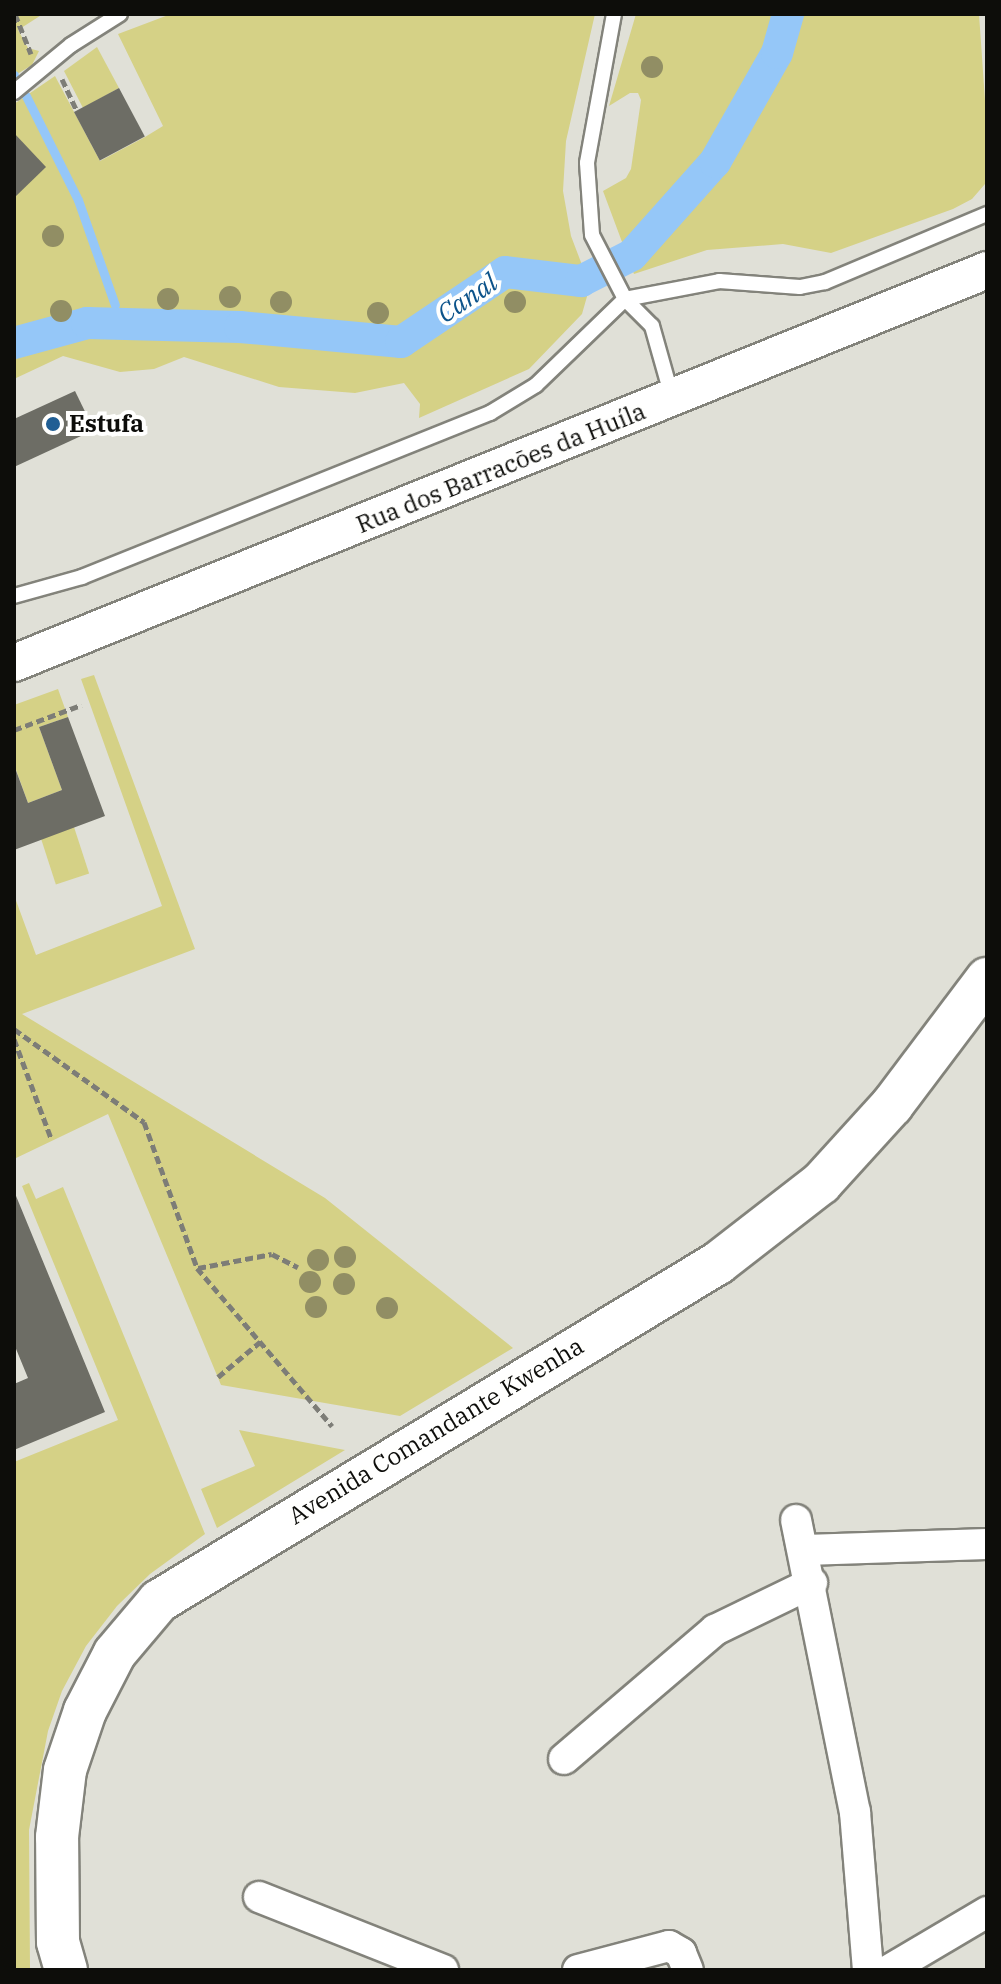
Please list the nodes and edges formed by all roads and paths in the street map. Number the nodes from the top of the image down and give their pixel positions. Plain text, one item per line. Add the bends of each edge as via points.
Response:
1 (15, 14) edge
2 (120, 14) edge
3 (614, 14) edge
4 (34, 61) dead end
5 (14, 92) edge
6 (987, 214) edge
7 (987, 270) edge
8 (625, 299) junction
9 (673, 398) junction
10 (14, 596) edge
11 (14, 663) edge
12 (81, 705) dead end
13 (14, 730) edge
14 (987, 979) edge
15 (14, 1029) edge
16 (14, 1039) edge
17 (51, 1138) dead end
18 (298, 1267) dead end
19 (197, 1268) junction
20 (260, 1342) junction
21 (218, 1377) dead end
22 (332, 1426) dead end
23 (796, 1520) dead end
24 (987, 1544) edge
25 (805, 1550) junction
26 (812, 1583) junction
27 (564, 1759) dead end
28 (259, 1897) dead end
29 (987, 1912) edge
30 (66, 1970) edge
31 (443, 1970) edge
32 (578, 1970) edge
33 (688, 1970) edge
34 (868, 1970) edge
35 (889, 1970) edge

1 - 4 path
2 - 5 lane via 71,45
3 - 8 lane via 587,163 592,235
6 - 8 lane via 825,282 800,287 719,281
7 - 9 street, Rua dos Barracões da Huíla
8 - 9 lane via 652,326
8 - 10 lane via 536,385 490,413 82,577
9 - 11 street, Rua dos Barracões da Huíla
12 - 13 path
14 - 30 main road, Avenida Comandante Kwenha via 892,1105 821,1183 718,1263 159,1601 115,1653 85,1711 65,1770 57,1837 58,1942
15 - 19 path via 144,1122
16 - 17 path
18 - 19 path via 272,1254
19 - 20 path
20 - 21 path
20 - 22 path
23 - 25 street
24 - 25 street
25 - 26 street
26 - 27 street via 715,1630
26 - 34 street via 855,1812
28 - 31 street
29 - 35 street via 938,1946
32 - 33 street via 669,1946 681,1953

